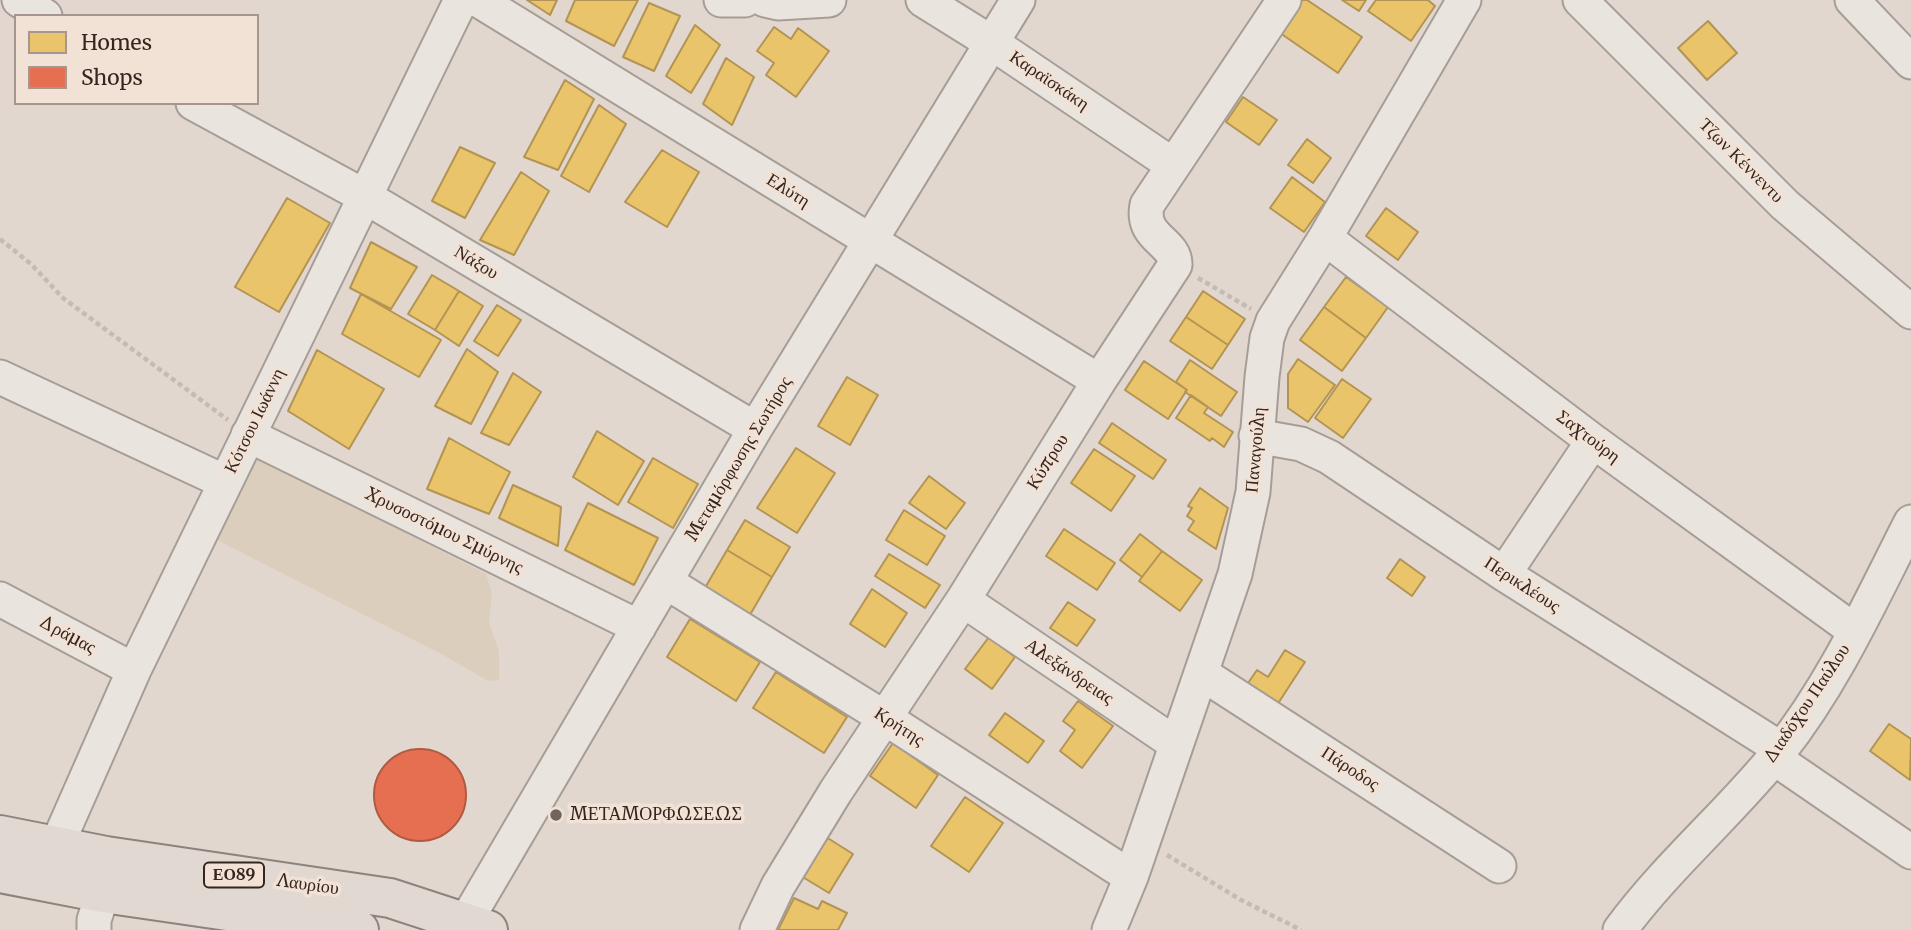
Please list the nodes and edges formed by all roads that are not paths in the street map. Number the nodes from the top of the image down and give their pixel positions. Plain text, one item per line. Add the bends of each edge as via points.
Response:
1 (19, 0) edge
2 (461, 0) edge
3 (478, 0) edge
4 (721, 0) edge
5 (745, 0) edge
6 (765, 0) edge
7 (829, 0) edge
8 (923, 0) edge
9 (1018, 0) edge
10 (1284, 0) edge
11 (1464, 0) edge
12 (1580, 0) edge
13 (1852, 0) edge
14 (42, 14) edge
15 (992, 43) junction
16 (1911, 62) edge
17 (197, 105) edge
18 (1173, 165) junction
19 (364, 196) junction
20 (1325, 238) junction
21 (870, 241) junction
22 (1911, 312) edge
23 (0, 377) edge
24 (1099, 381) junction
25 (755, 429) junction
26 (248, 435) junction
27 (1256, 436) junction
28 (1593, 441) junction
29 (225, 482) junction
30 (1911, 522) edge
31 (1504, 574) junction
32 (666, 582) junction
33 (0, 599) edge
34 (962, 600) junction
35 (639, 627) junction
36 (1855, 631) junction
37 (134, 670) junction
38 (1201, 673) junction
39 (885, 718) junction
40 (1176, 744) junction
41 (1777, 754) junction
42 (0, 835) edge
43 (56, 847) junction
44 (1911, 852) edge
45 (1499, 866) dead end
46 (0, 873) edge
47 (1131, 877) junction
48 (103, 893) junction
49 (477, 926) edge
50 (94, 930) edge
51 (359, 930) edge
52 (757, 930) edge
53 (1109, 930) edge
54 (1620, 930) edge

1 - 14 street
2 - 19 street, Κότσου Ιωάννη
3 - 21 street, Ελύτη
4 - 5 street
6 - 7 street
8 - 15 street, Καραϊσκάκη
9 - 15 street, Μεταμόρφωσης Σωτήρος
10 - 18 street
11 - 20 street, Παναγούλη
12 - 22 street, Τζων Κέννεντυ via 1785,205
13 - 16 street
15 - 18 street, Καραϊσκάκη
15 - 21 street, Μεταμόρφωσης Σωτήρος
17 - 19 street, Νάξου
18 - 24 street, Κύπρου via 1145,215 1150,231 1173,254 1175,265
19 - 25 street, Νάξου
19 - 26 street, Κότσου Ιωάννη
20 - 27 street, Παναγούλη via 1267,338
20 - 28 street, Σαχτούρη
21 - 24 street, Ελύτη
21 - 25 street, Μεταμόρφωσης Σωτήρος
23 - 29 street
24 - 34 street, Κύπρου
25 - 32 street, Μεταμόρφωσης Σωτήρος
26 - 29 street, Κότσου Ιωάννη
26 - 35 street, Χρυσοστόμου Σμύρνης
27 - 31 street, Περικλέους via 1301,444 1329,457
27 - 38 street, Παναγούλη via 1253,492 1236,574
28 - 31 street
28 - 36 street, Σαχτούρη
29 - 37 street, Κότσου Ιωάννη
30 - 36 street, Διαδόχου Παύλου
31 - 41 street, Περικλέους
32 - 35 street, Μεταμόρφωσης Σωτήρος
32 - 39 street, Κρήτης
33 - 37 street, Δράμας
34 - 39 street, Κύπρου
34 - 40 street, Αλεξάνδρειας
35 - 49 street, Μεταμόρφωσης Σωτήρος
36 - 41 street, Διαδόχου Παύλου
37 - 43 street, Κότσου Ιωάννη
38 - 40 street, Παναγούλη
38 - 45 street, Πάροδος
39 - 47 street, Κρήτης
39 - 52 street, Κύπρου via 778,886
40 - 47 street, Παναγούλη
41 - 44 street, Περικλέους
41 - 54 street, Διαδόχου Παύλου
42 - 43 main road, Λαυρίου / ΕΟ89
43 - 49 main road, Λαυρίου / ΕΟ89 via 390,898
46 - 48 main road, Λαυρίου / ΕΟ89
47 - 53 street, Παναγούλη
48 - 50 street
48 - 51 main road, Λαυρίου / ΕΟ89

